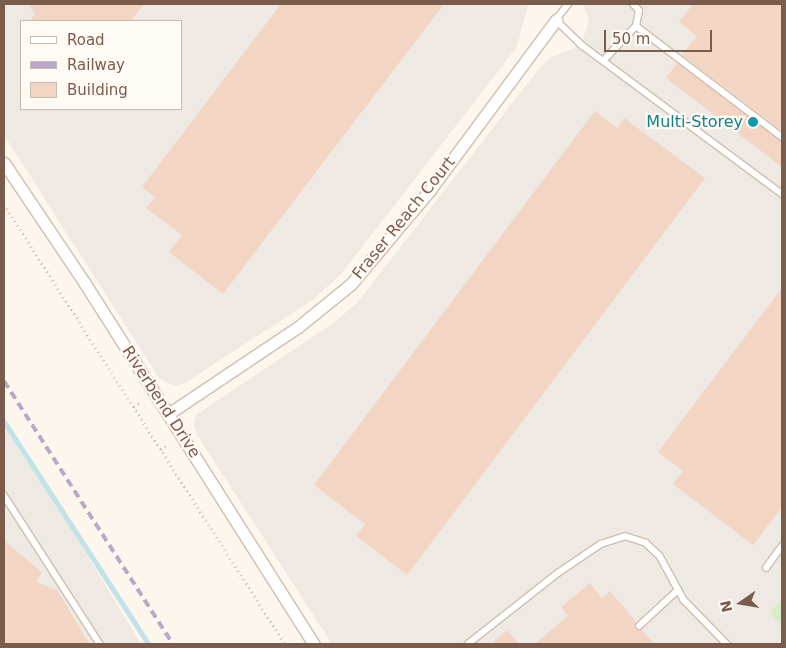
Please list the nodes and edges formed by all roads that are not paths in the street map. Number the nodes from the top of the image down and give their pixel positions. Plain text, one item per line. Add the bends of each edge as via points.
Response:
1 (569, 4) edge
2 (633, 4) edge
3 (556, 20) junction
4 (636, 26) junction
5 (604, 60) junction
6 (782, 137) edge
7 (4, 163) edge
8 (782, 194) edge
9 (168, 414) junction
10 (4, 495) edge
11 (782, 546) edge
12 (766, 568) dead end
13 (678, 590) junction
14 (639, 626) dead end
15 (100, 644) edge
16 (314, 644) edge
17 (468, 644) edge
18 (726, 644) edge

1 - 3 lane
2 - 4 lane via 639,11
3 - 5 lane via 583,46
3 - 9 street, Fraser Reach Court via 429,190 351,284 298,328
4 - 5 lane
4 - 6 lane
5 - 8 lane
7 - 9 street, Riverbend Drive
9 - 16 street, Riverbend Drive
10 - 15 lane
11 - 12 lane
13 - 14 lane
13 - 17 lane via 660,556 646,543 625,536 601,544 558,573
13 - 18 lane

